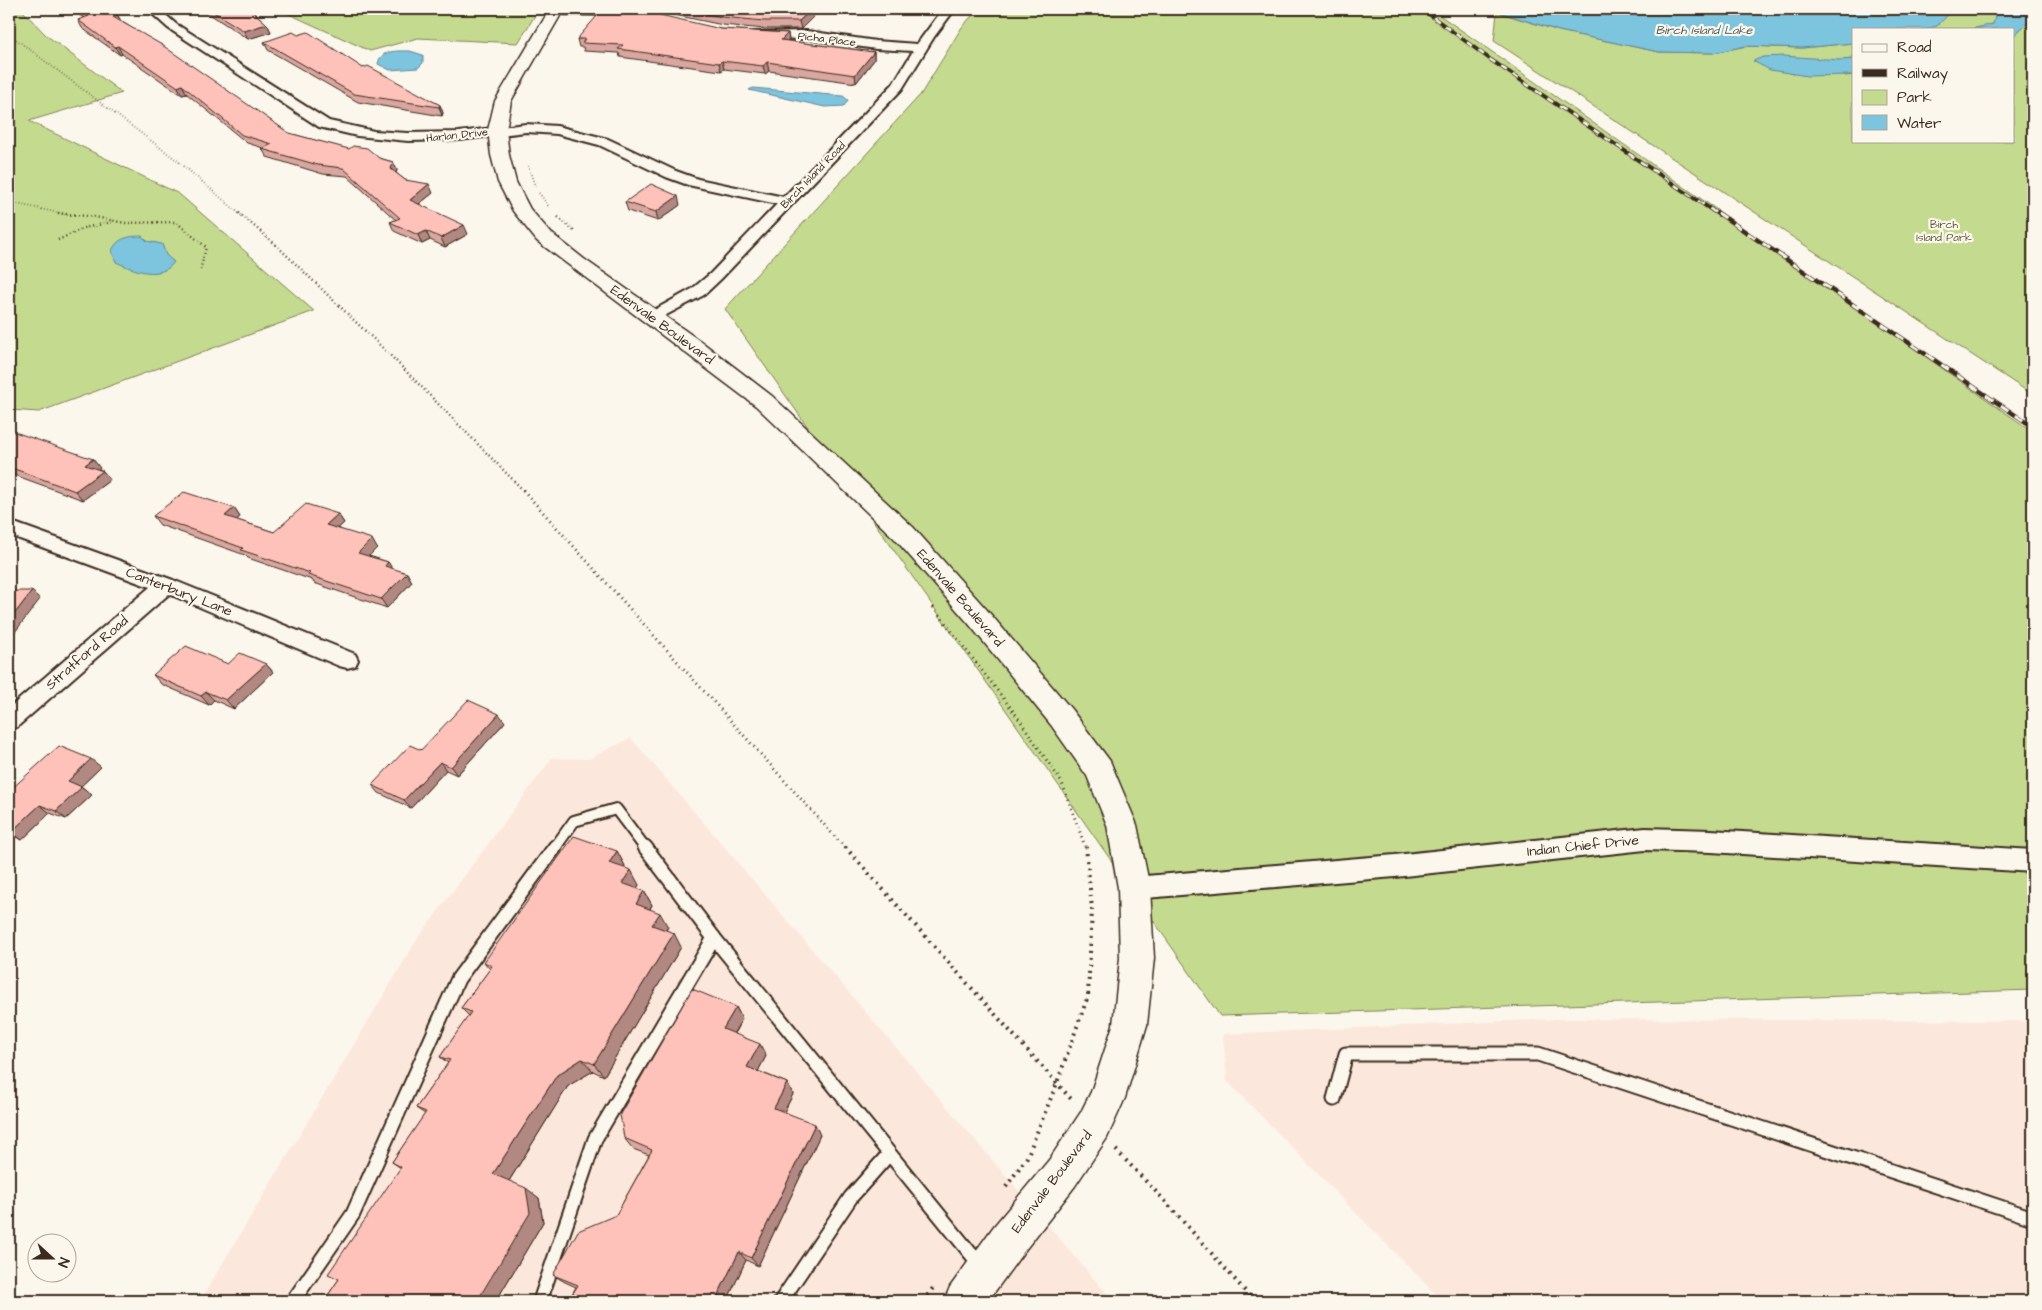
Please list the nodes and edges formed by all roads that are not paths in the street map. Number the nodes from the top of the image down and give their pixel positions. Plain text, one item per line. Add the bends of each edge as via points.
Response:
1 (153, 9) edge
2 (949, 9) edge
3 (556, 10) edge
4 (643, 13) edge
5 (744, 34) edge
6 (920, 48) junction
7 (508, 129) junction
8 (787, 202) junction
9 (653, 317) junction
10 (9, 528) edge
11 (166, 585) junction
12 (347, 660) dead end
13 (9, 721) edge
14 (2033, 862) edge
15 (1134, 888) junction
16 (714, 938) junction
17 (1334, 1099) dead end
18 (888, 1154) junction
19 (2033, 1218) edge
20 (971, 1273) edge
21 (293, 1301) edge
22 (540, 1301) edge
23 (781, 1301) edge

1 - 7 street, Harlan Drive via 172,26 324,124 384,137 421,138
2 - 6 street, Birch Island Road
3 - 4 street
3 - 7 street, Edenvale Boulevard via 503,101
5 - 6 street, Picha Place via 807,35
6 - 8 street, Birch Island Road via 898,86
7 - 8 street, Harlan Drive via 549,129 581,136 610,145 680,178
7 - 9 street, Edenvale Boulevard via 500,155 507,182 522,211 551,242
8 - 9 street, Birch Island Road via 698,292
9 - 15 street, Edenvale Boulevard via 764,401 904,533 978,617 1100,770 1122,826
10 - 11 street, Canterbury Lane
11 - 12 street, Canterbury Lane
11 - 13 street, Stratford Road
14 - 15 street, Indian Chief Drive via 1645,839 1394,866
15 - 20 street, Edenvale Boulevard via 1138,958 1130,1025 1107,1098 1094,1125 1062,1173
16 - 18 lane
16 - 21 lane via 616,809 574,821 458,979 353,1214
16 - 22 lane via 595,1139
17 - 19 lane via 1346,1054 1538,1054
18 - 20 lane
18 - 23 lane via 851,1197

